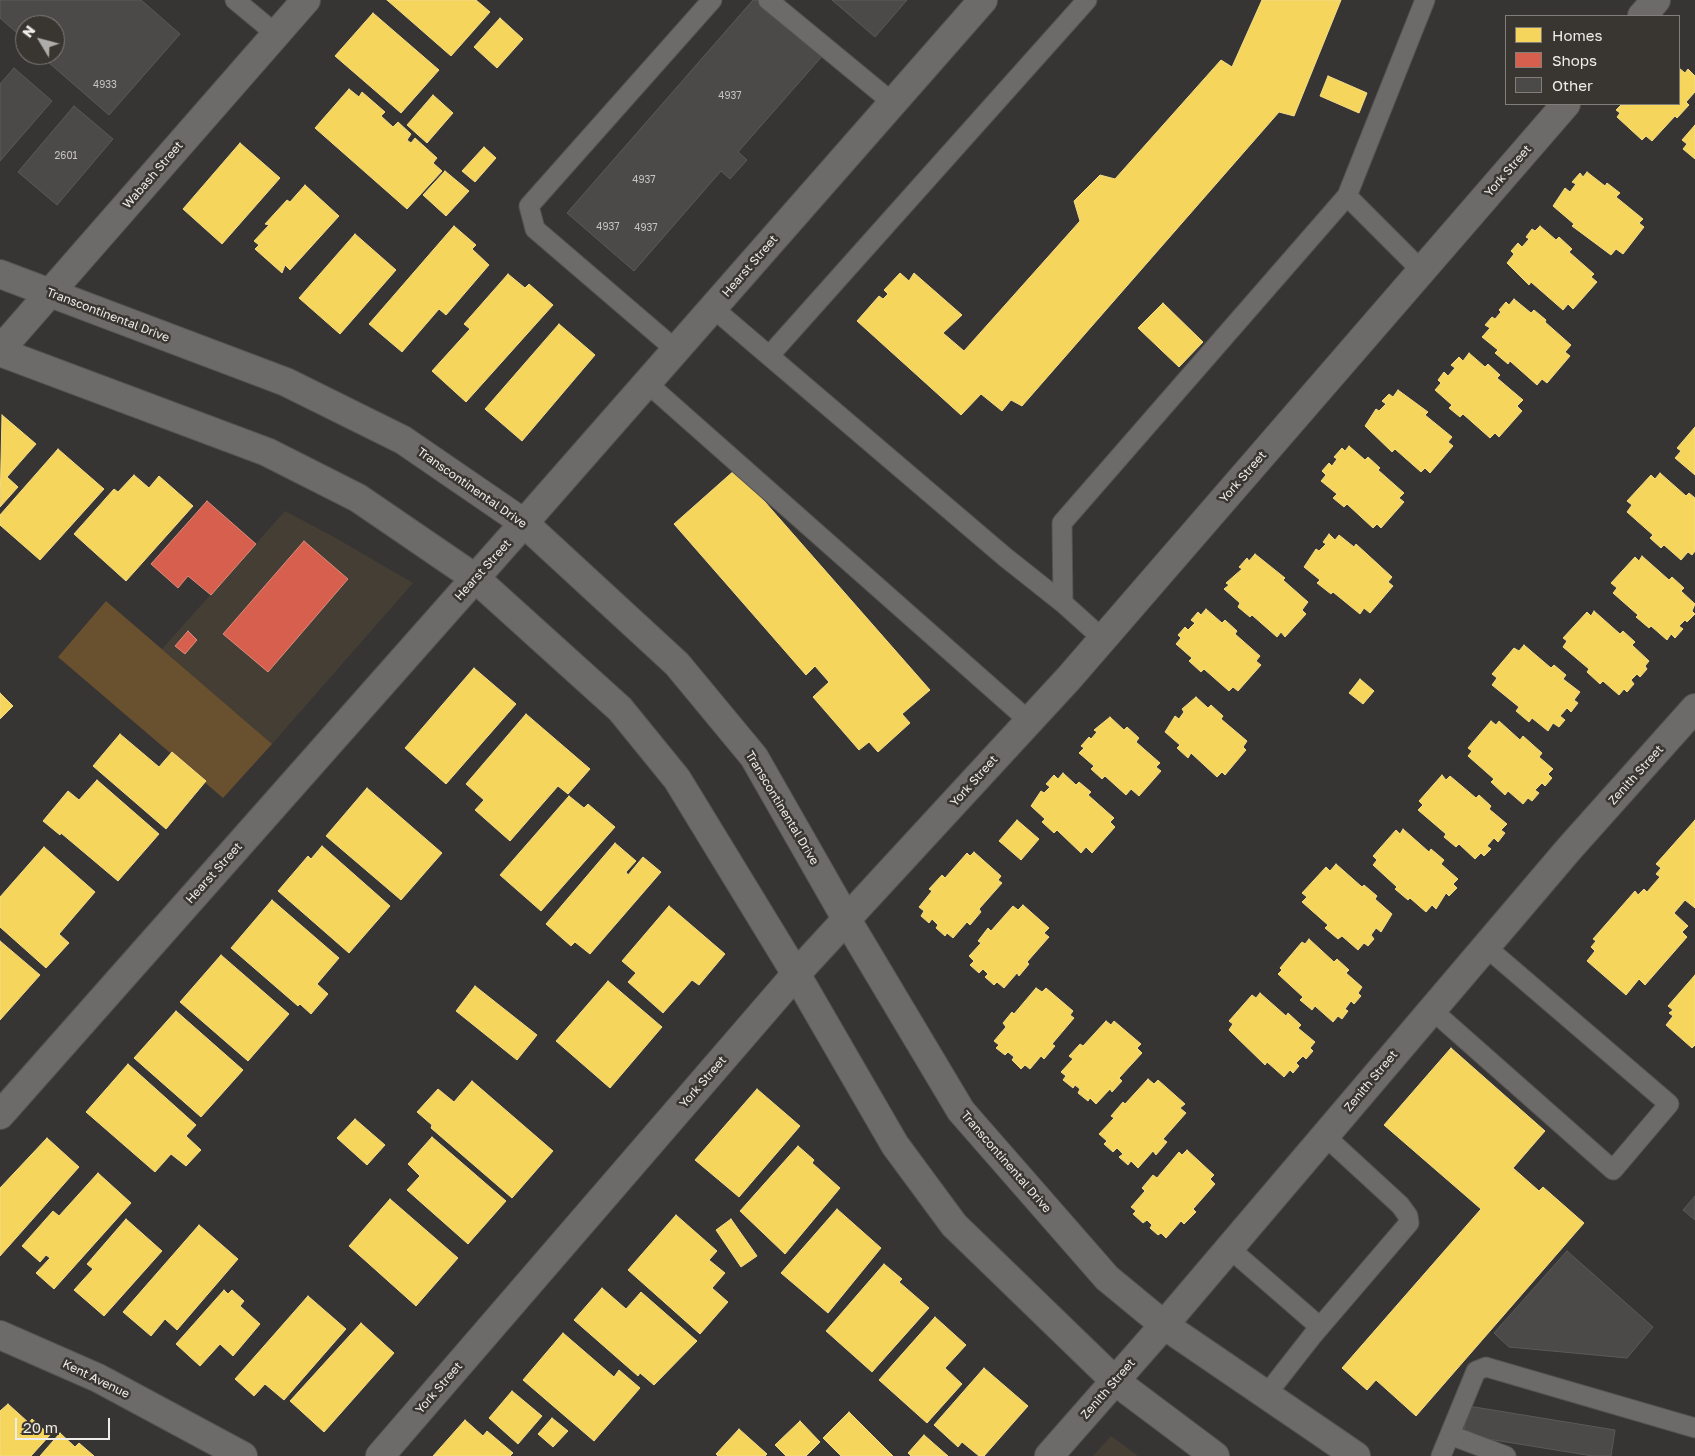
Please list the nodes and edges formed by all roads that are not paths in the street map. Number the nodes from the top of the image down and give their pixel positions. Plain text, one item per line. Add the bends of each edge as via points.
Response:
1 (235, 0) edge
2 (306, 0) edge
3 (712, 0) edge
4 (768, 0) edge
5 (982, 0) edge
6 (1087, 0) edge
7 (1425, 0) edge
8 (1656, 0) edge
9 (1643, 15) edge
10 (276, 34) junction
11 (893, 103) junction
12 (1565, 105) edge
13 (1347, 196) junction
14 (1422, 271) junction
15 (0, 274) edge
16 (50, 293) junction
17 (713, 308) junction
18 (676, 350) junction
19 (0, 351) edge
20 (769, 356) junction
21 (647, 383) junction
22 (524, 523) junction
23 (476, 578) junction
24 (1063, 603) junction
25 (1103, 639) junction
26 (1695, 708) edge
27 (1029, 721) junction
28 (847, 920) junction
29 (1486, 947) junction
30 (796, 974) junction
31 (1432, 1010) junction
32 (0, 1114) edge
33 (1325, 1136) junction
34 (1229, 1248) junction
35 (1164, 1326) junction
36 (1320, 1327) junction
37 (0, 1335) edge
38 (1115, 1381) junction
39 (1266, 1396) junction
40 (1695, 1428) edge
41 (1450, 1435) junction
42 (1051, 1455) edge
43 (243, 1456) edge
44 (380, 1456) edge
45 (1215, 1456) edge
46 (1356, 1456) edge
47 (1441, 1456) edge
48 (1506, 1456) edge

1 - 10 lane
2 - 10 street, Wabash Street
3 - 18 lane via 529,206 535,229
4 - 11 lane
5 - 11 street, Hearst Street
6 - 20 lane
7 - 13 lane
8 - 9 street
10 - 16 street, Wabash Street
11 - 17 street, Hearst Street
12 - 14 street, York Street
13 - 14 lane
13 - 24 lane via 1062,523
14 - 25 street, York Street
15 - 16 street, Transcontinental Drive
16 - 19 street, Wabash Street
16 - 22 street, Transcontinental Drive via 286,382 403,440
17 - 18 street, Hearst Street
17 - 20 lane
18 - 21 street, Hearst Street
19 - 23 street via 267,452 358,498
20 - 24 lane
21 - 22 street, Hearst Street
21 - 27 lane
22 - 23 street, Hearst Street
22 - 28 street, Transcontinental Drive via 677,664 754,757
23 - 30 street via 620,709 678,779
23 - 32 street, Hearst Street
24 - 25 lane
25 - 27 street, York Street
26 - 29 street, Zenith Street
27 - 28 street, York Street
28 - 30 street, York Street
28 - 35 street, Transcontinental Drive via 961,1111 1107,1278
29 - 31 street, Zenith Street
29 - 31 lane via 1669,1104 1613,1170
30 - 38 street via 895,1145 954,1225
30 - 44 street, York Street
31 - 33 street, Zenith Street
33 - 34 street, Zenith Street
33 - 36 lane via 1400,1204 1409,1223
34 - 35 street, Zenith Street
34 - 36 lane
35 - 38 street, Zenith Street
35 - 39 street, Transcontinental Drive
36 - 39 lane
37 - 43 street, Kent Avenue via 98,1378
38 - 42 street, Zenith Street
38 - 45 street
39 - 46 street, Transcontinental Drive
40 - 41 lane via 1486,1367 1476,1371
41 - 47 lane
41 - 48 lane

